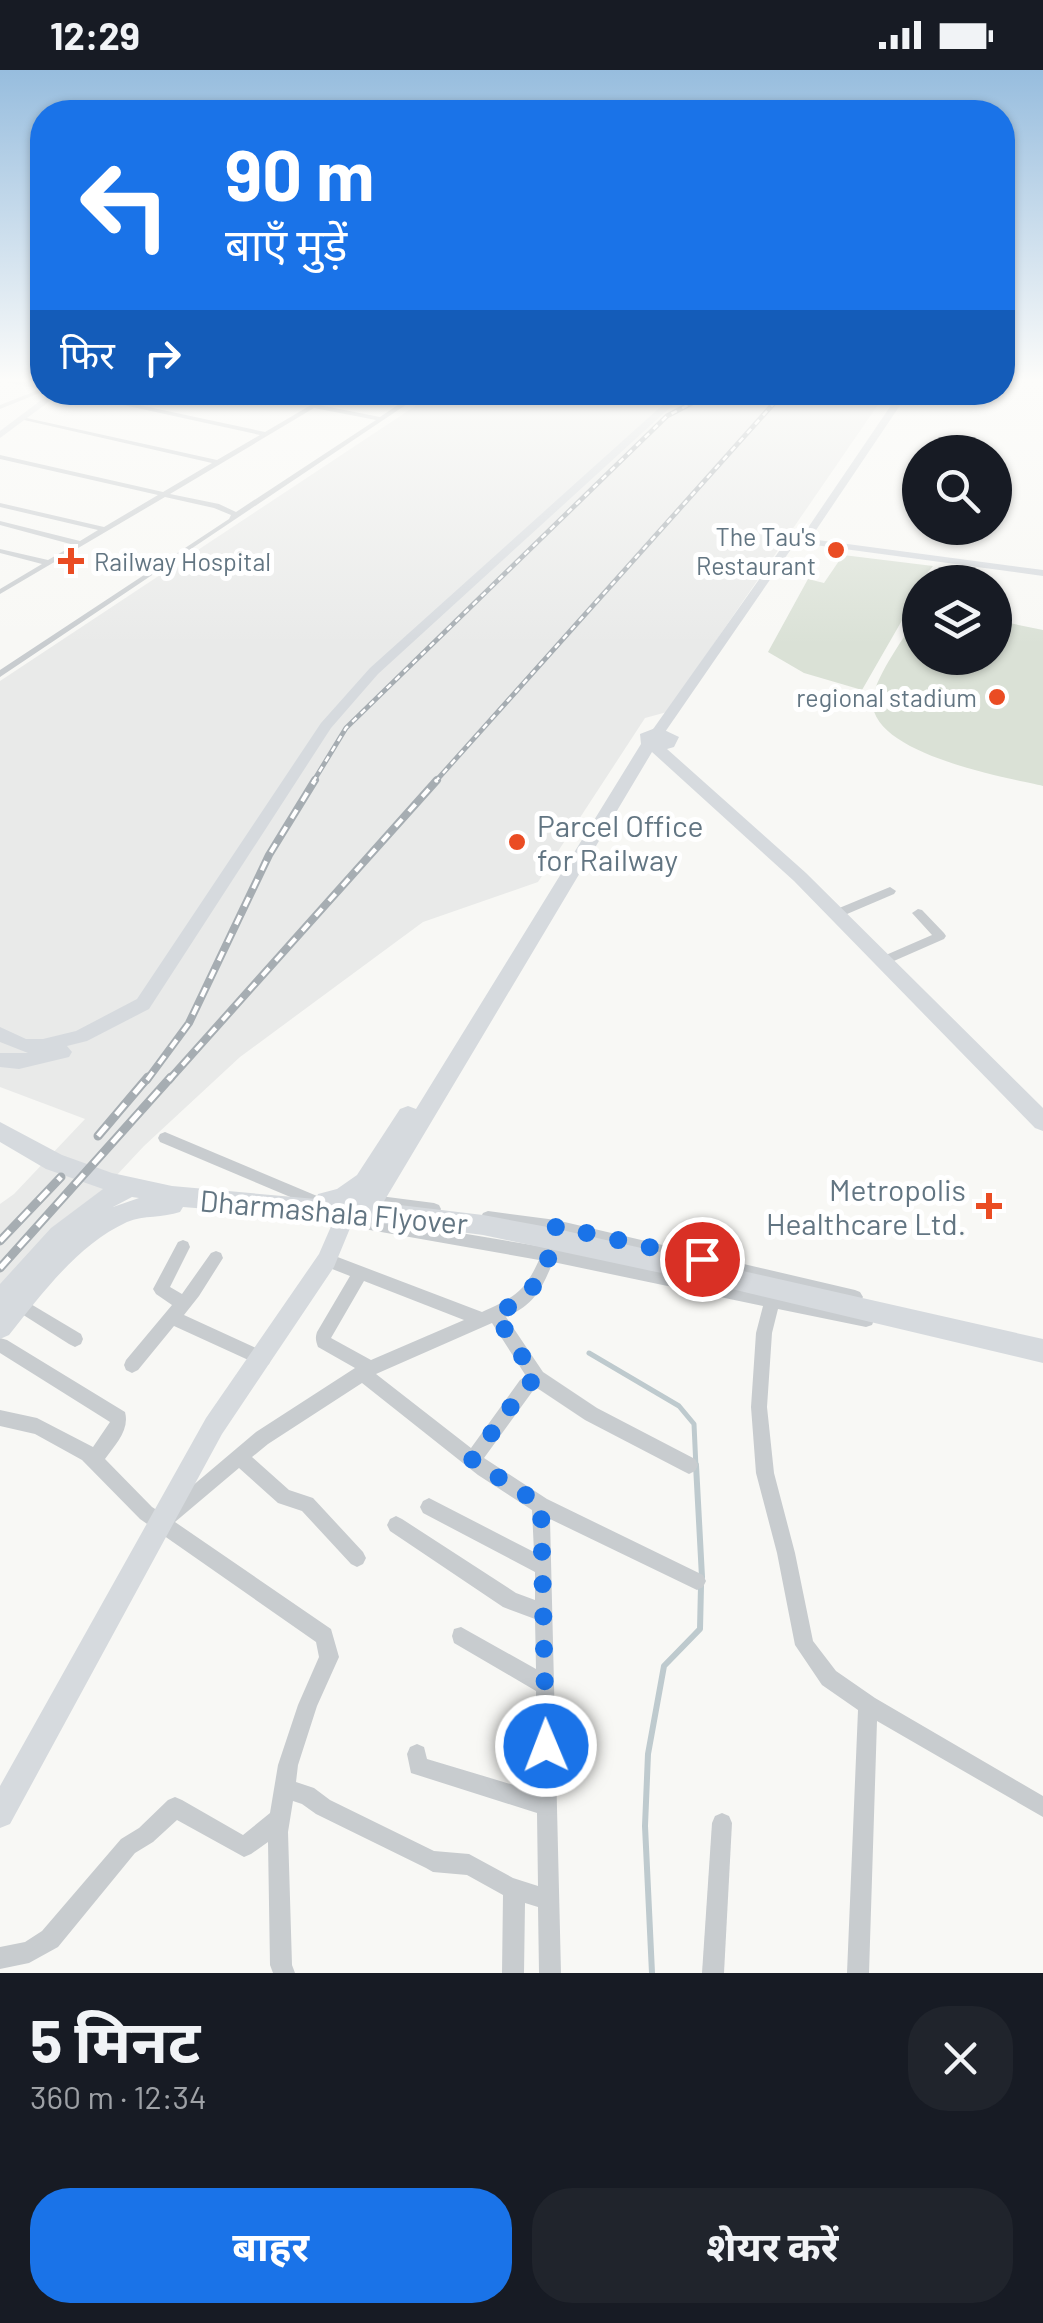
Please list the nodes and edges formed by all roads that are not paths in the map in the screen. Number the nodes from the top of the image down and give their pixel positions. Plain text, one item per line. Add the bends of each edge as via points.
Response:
1 (43, 467) edge
2 (210, 467) edge
3 (309, 467) edge
4 (600, 467) edge
5 (849, 467) edge
6 (854, 467) edge
7 (165, 495) junction
8 (0, 505) edge
9 (19, 509) junction
10 (235, 516) junction
11 (1, 523) edge
12 (106, 530) junction
13 (801, 543) junction
14 (81, 544) junction
15 (0, 551) edge
16 (49, 563) junction
17 (1043, 574) edge
18 (0, 592) edge
19 (0, 674) edge
20 (339, 714) junction
21 (658, 739) junction
22 (890, 892) dead end
23 (840, 912) junction
24 (918, 913) dead end
25 (887, 960) junction
26 (0, 1034) edge
27 (0, 1060) edge
28 (1043, 1104) edge
29 (1043, 1122) edge
30 (0, 1130) edge
31 (165, 1138) dead end
32 (312, 1200) junction
33 (372, 1201) junction
34 (345, 1221) junction
35 (556, 1226) junction
36 (183, 1247) dead end
37 (550, 1256) junction
38 (216, 1258) dead end
39 (327, 1260) junction
40 (360, 1273) junction
41 (772, 1302) junction
42 (10, 1303) edge
43 (178, 1311) junction
44 (490, 1317) junction
45 (911, 1320) junction
46 (0, 1327) edge
47 (75, 1339) dead end
48 (1, 1345) edge
49 (1043, 1351) edge
50 (263, 1358) junction
51 (132, 1365) dead end
52 (366, 1370) junction
53 (536, 1378) junction
54 (0, 1418) edge
55 (239, 1457) junction
56 (94, 1460) junction
57 (472, 1460) junction
58 (689, 1465) dead end
59 (541, 1505) junction
60 (429, 1507) dead end
61 (161, 1524) junction
62 (396, 1525) dead end
63 (357, 1558) dead end
64 (544, 1567) junction
65 (697, 1581) dead end
66 (544, 1613) junction
67 (461, 1636) dead end
68 (546, 1686) junction
69 (868, 1705) junction
70 (416, 1754) dead end
71 (285, 1789) junction
72 (548, 1806) junction
73 (1043, 1808) edge
74 (0, 1814) edge
75 (280, 1820) junction
76 (722, 1823) dead end
77 (514, 1888) junction
78 (549, 1900) junction
79 (0, 1958) edge
80 (284, 1973) edge
81 (512, 1973) edge
82 (550, 1973) edge
83 (713, 1973) edge
84 (858, 1973) edge

1 - 7 street
2 - 7 street
3 - 10 street
4 - 20 street via 405,642
5 - 13 street
6 - 13 street
7 - 10 street
7 - 12 street
8 - 9 street
9 - 11 street
9 - 12 street
10 - 19 street
11 - 14 street
12 - 14 street
13 - 17 street
13 - 21 street
14 - 16 street
15 - 16 street
16 - 18 street
20 - 26 street via 143,1004 81,1036 42,1046
20 - 27 street via 306,776 147,1015 76,1049
21 - 23 main road
21 - 32 main road via 630,751 361,1188 341,1200
21 - 33 main road
22 - 23 street
23 - 25 main road
24 - 25 street via 940,936
25 - 28 main road
25 - 29 main road
30 - 45 main road, Dharmashala Flyover via 74,1171 157,1194 438,1218
31 - 32 street
32 - 42 main road via 132,1186 68,1229
33 - 34 main road
33 - 35 street
34 - 37 street
34 - 39 street
34 - 42 main road via 146,1206 90,1234
35 - 37 street
35 - 45 street via 897,1306
36 - 43 street via 161,1289
37 - 41 street
37 - 44 street via 535,1288
38 - 43 street
39 - 40 street
39 - 50 street
40 - 44 street
40 - 52 street via 323,1337
41 - 45 street via 896,1326
41 - 69 street via 759,1407 765,1473 797,1624 814,1661
42 - 46 main road
42 - 47 street
43 - 50 street
43 - 51 street
44 - 52 street
44 - 53 street
45 - 49 main road, Dharmashala Flyover
48 - 56 street via 119,1418
50 - 61 street via 214,1426
52 - 55 street
52 - 57 street
53 - 57 street
53 - 58 street
54 - 56 street via 37,1426
55 - 61 street
55 - 63 street via 284,1497 307,1504
56 - 61 street
57 - 59 street
59 - 64 street
59 - 65 street
60 - 64 street
61 - 71 street via 324,1636 329,1657
61 - 74 street
62 - 66 street via 510,1600
64 - 66 street
66 - 68 street
67 - 68 street
68 - 72 street
69 - 73 street
69 - 84 street
70 - 72 street via 418,1766
71 - 75 street
71 - 77 street via 433,1862 469,1865
72 - 78 street
75 - 79 street via 244,1847 175,1807 128,1846 50,1939
75 - 80 street
76 - 83 street
77 - 78 street
77 - 81 street
78 - 82 street

